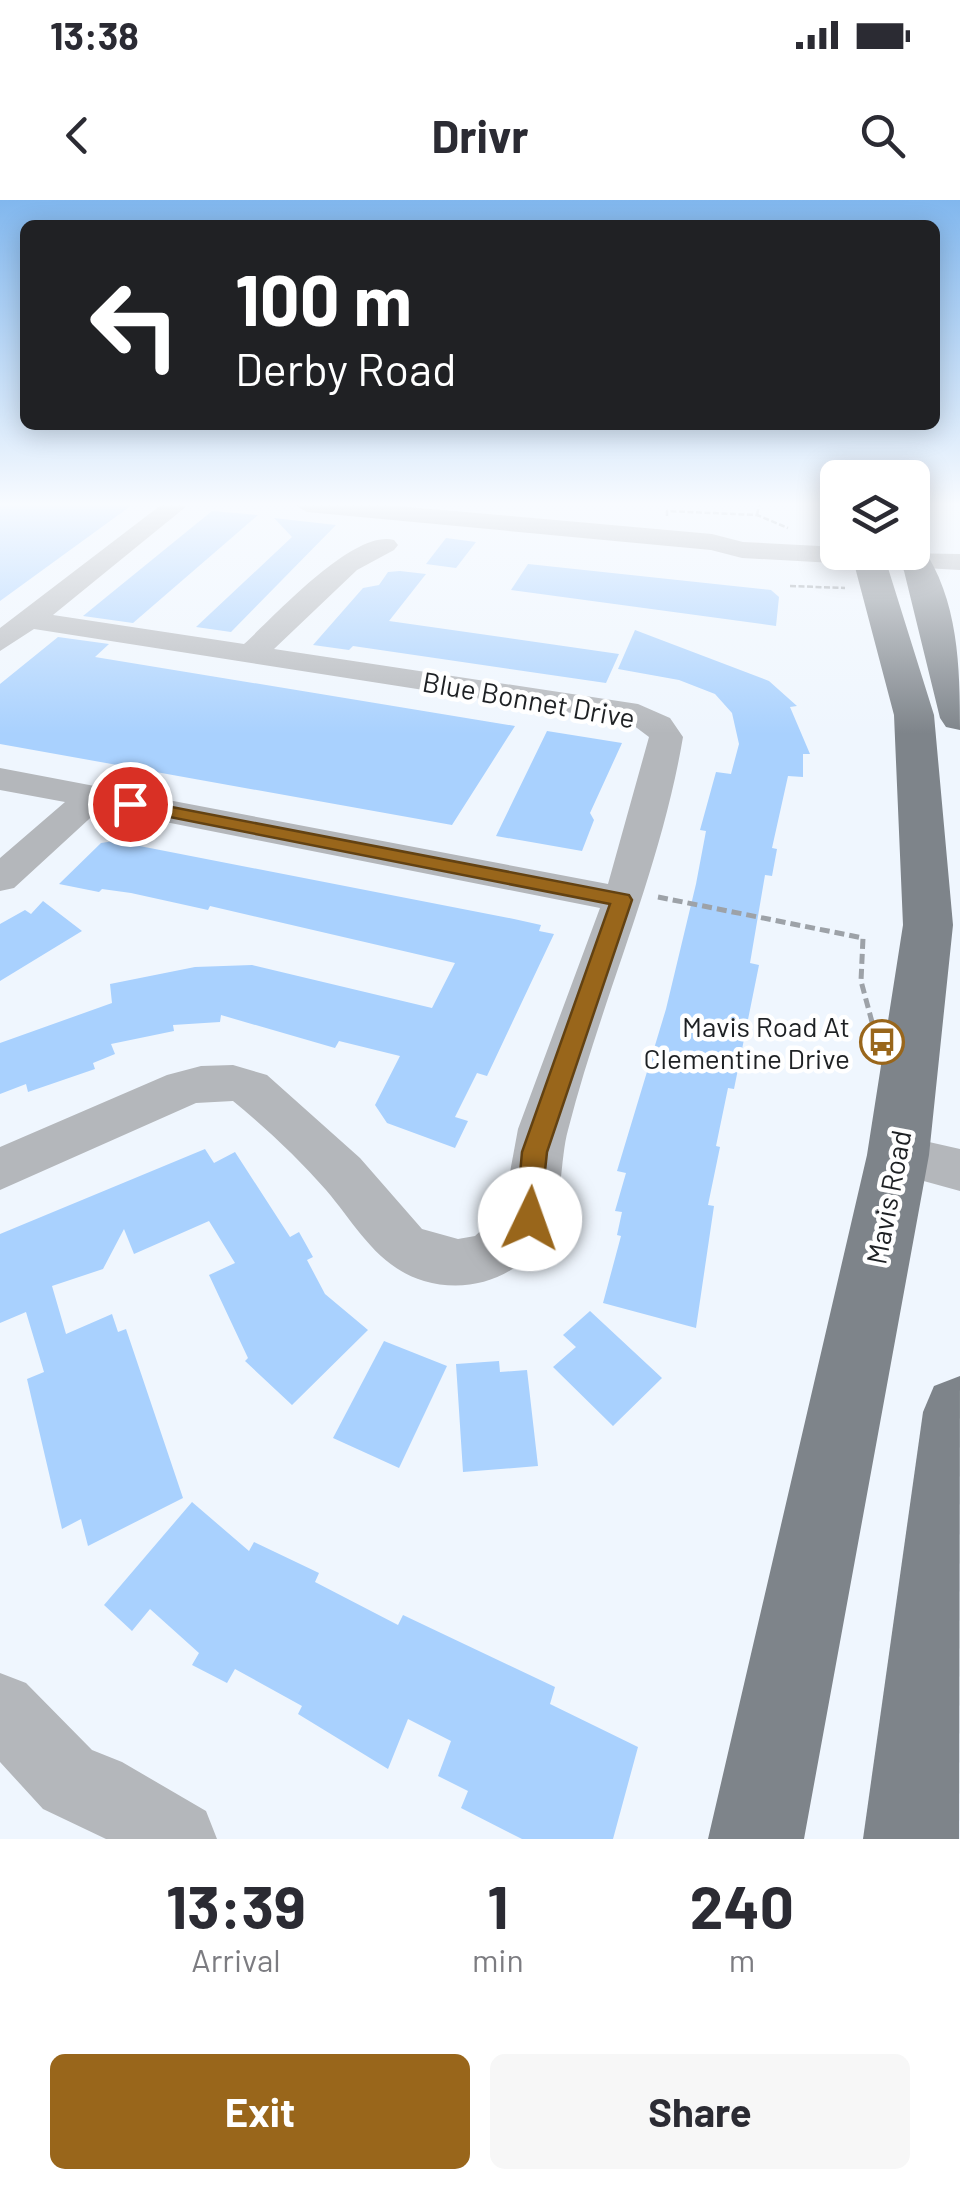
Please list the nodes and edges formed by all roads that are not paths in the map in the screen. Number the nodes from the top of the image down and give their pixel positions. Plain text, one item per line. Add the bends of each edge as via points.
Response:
1 (78, 581) edge
2 (329, 581) edge
3 (869, 581) edge
4 (920, 581) edge
5 (29, 620) junction
6 (0, 642) edge
7 (251, 654) junction
8 (960, 718) edge
9 (0, 779) edge
10 (94, 797) junction
11 (0, 879) edge
12 (624, 895) junction
13 (929, 1163) edge
14 (0, 1170) edge
15 (960, 1412) edge
16 (0, 1709) edge
17 (178, 1839) edge
18 (756, 1839) edge
19 (912, 1839) edge

1 - 5 street
2 - 7 street
3 - 13 main road, Mavis Road via 914,714 928,926
4 - 8 main road
5 - 6 street
5 - 7 street, Blue Bonnet Drive
7 - 12 street, Blue Bonnet Drive via 638,714 658,725 664,750
9 - 10 street
10 - 11 street
10 - 12 street
12 - 14 street, Blue Bonnet Drive via 534,1152 530,1219 490,1257 458,1263 404,1246 342,1173 250,1088 232,1082 184,1088
13 - 18 main road, Mavis Road
15 - 19 main road
16 - 17 street via 70,1782 95,1789

